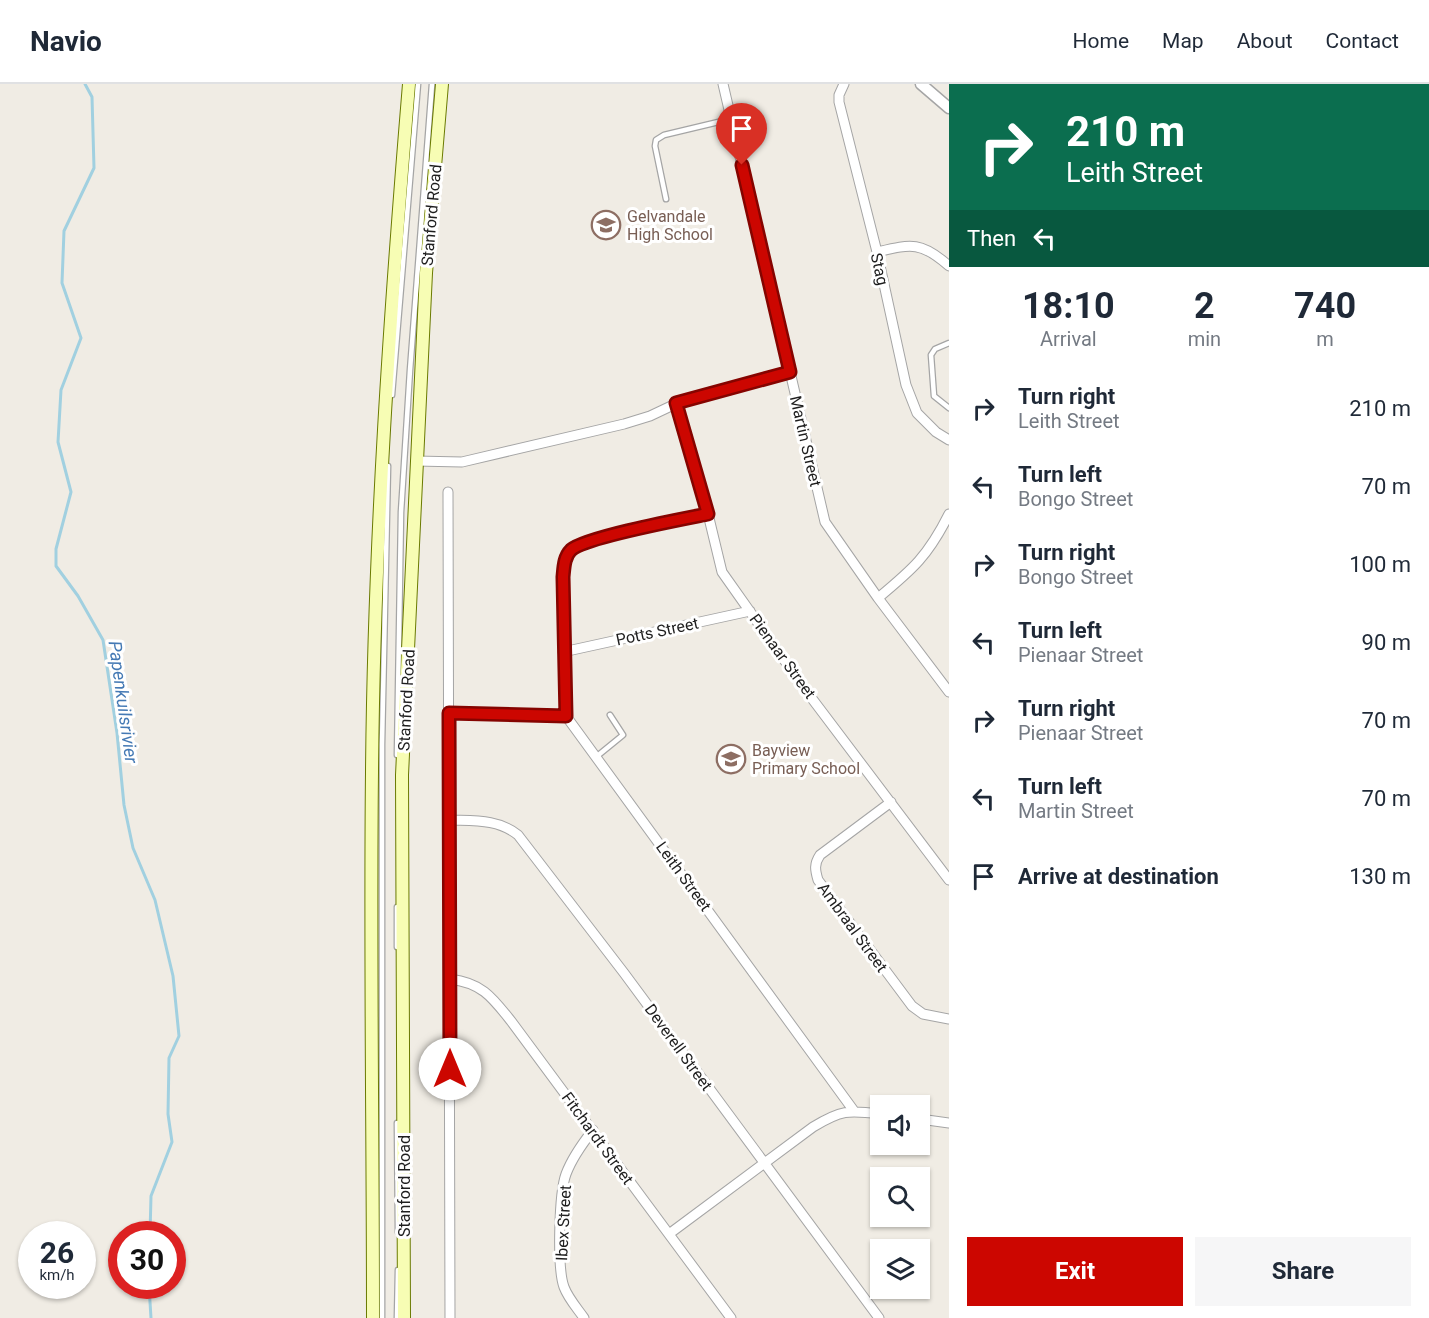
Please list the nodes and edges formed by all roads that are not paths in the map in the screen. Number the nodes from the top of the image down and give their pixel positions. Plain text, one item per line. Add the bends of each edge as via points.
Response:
1 (409, 84) edge
2 (418, 84) edge
3 (432, 84) edge
4 (442, 84) edge
5 (723, 84) edge
6 (844, 84) edge
7 (921, 84) edge
8 (949, 108) edge
9 (731, 119) junction
10 (666, 199) dead end
11 (877, 252) junction
12 (949, 266) edge
13 (949, 343) edge
14 (790, 372) junction
15 (676, 403) junction
16 (949, 408) edge
17 (949, 440) edge
18 (416, 461) junction
19 (448, 492) dead end
20 (708, 514) junction
21 (949, 514) edge
22 (878, 598) junction
23 (750, 611) junction
24 (563, 652) junction
25 (949, 692) edge
26 (449, 713) junction
27 (610, 715) dead end
28 (566, 716) junction
29 (596, 757) junction
30 (891, 802) junction
31 (450, 820) junction
32 (949, 880) edge
33 (450, 979) junction
34 (949, 1019) edge
35 (854, 1110) junction
36 (870, 1112) edge
37 (930, 1121) edge
38 (949, 1124) edge
39 (592, 1130) junction
40 (765, 1163) junction
41 (669, 1234) junction
42 (373, 1318) edge
43 (382, 1318) edge
44 (398, 1318) edge
45 (404, 1318) edge
46 (450, 1318) edge
47 (584, 1318) edge
48 (731, 1318) edge
49 (879, 1318) edge

1 - 42 main road, Stanford Road via 382,444 372,759
2 - 43 lane via 389,430 386,529
3 - 44 lane via 401,512 397,678
4 - 18 main road, Stanford Road
5 - 9 street, Martin Street
6 - 11 street, Stag via 839,102
7 - 8 street
9 - 10 lane via 656,140
9 - 14 street, Martin Street
11 - 12 street via 916,246 936,254
11 - 17 street, Stag via 911,401 925,423
13 - 16 lane via 934,349 931,356 933,392
14 - 15 street
14 - 22 street, Martin Street via 825,522
15 - 18 street via 624,424 473,459 454,463
15 - 20 street, Pienaar Street
18 - 45 main road, Stanford Road via 402,775
19 - 26 street
20 - 23 street, Pienaar Street via 722,572
20 - 24 street via 572,549 564,563
21 - 22 street via 927,554
22 - 25 street, Martin Street
23 - 24 street, Potts Street
23 - 30 street, Pienaar Street
24 - 28 street
26 - 28 street
26 - 31 street
27 - 29 lane via 623,735
28 - 29 street, Leith Street
29 - 35 street, Leith Street
30 - 32 street, Pienaar Street
30 - 34 street, Ambraal Street via 820,855 815,871 912,1006 923,1014
31 - 33 street
31 - 40 street, Deverell Street via 497,824 518,835
33 - 39 street, Fitchardt Street via 470,983 488,994
33 - 46 street
35 - 36 street
35 - 40 street via 826,1119
37 - 38 street
39 - 41 street, Fitchardt Street
39 - 47 street, Ibex Street via 569,1166 562,1189 561,1274 569,1297
40 - 41 street
40 - 49 street, Deverell Street
41 - 48 street, Fitchardt Street

